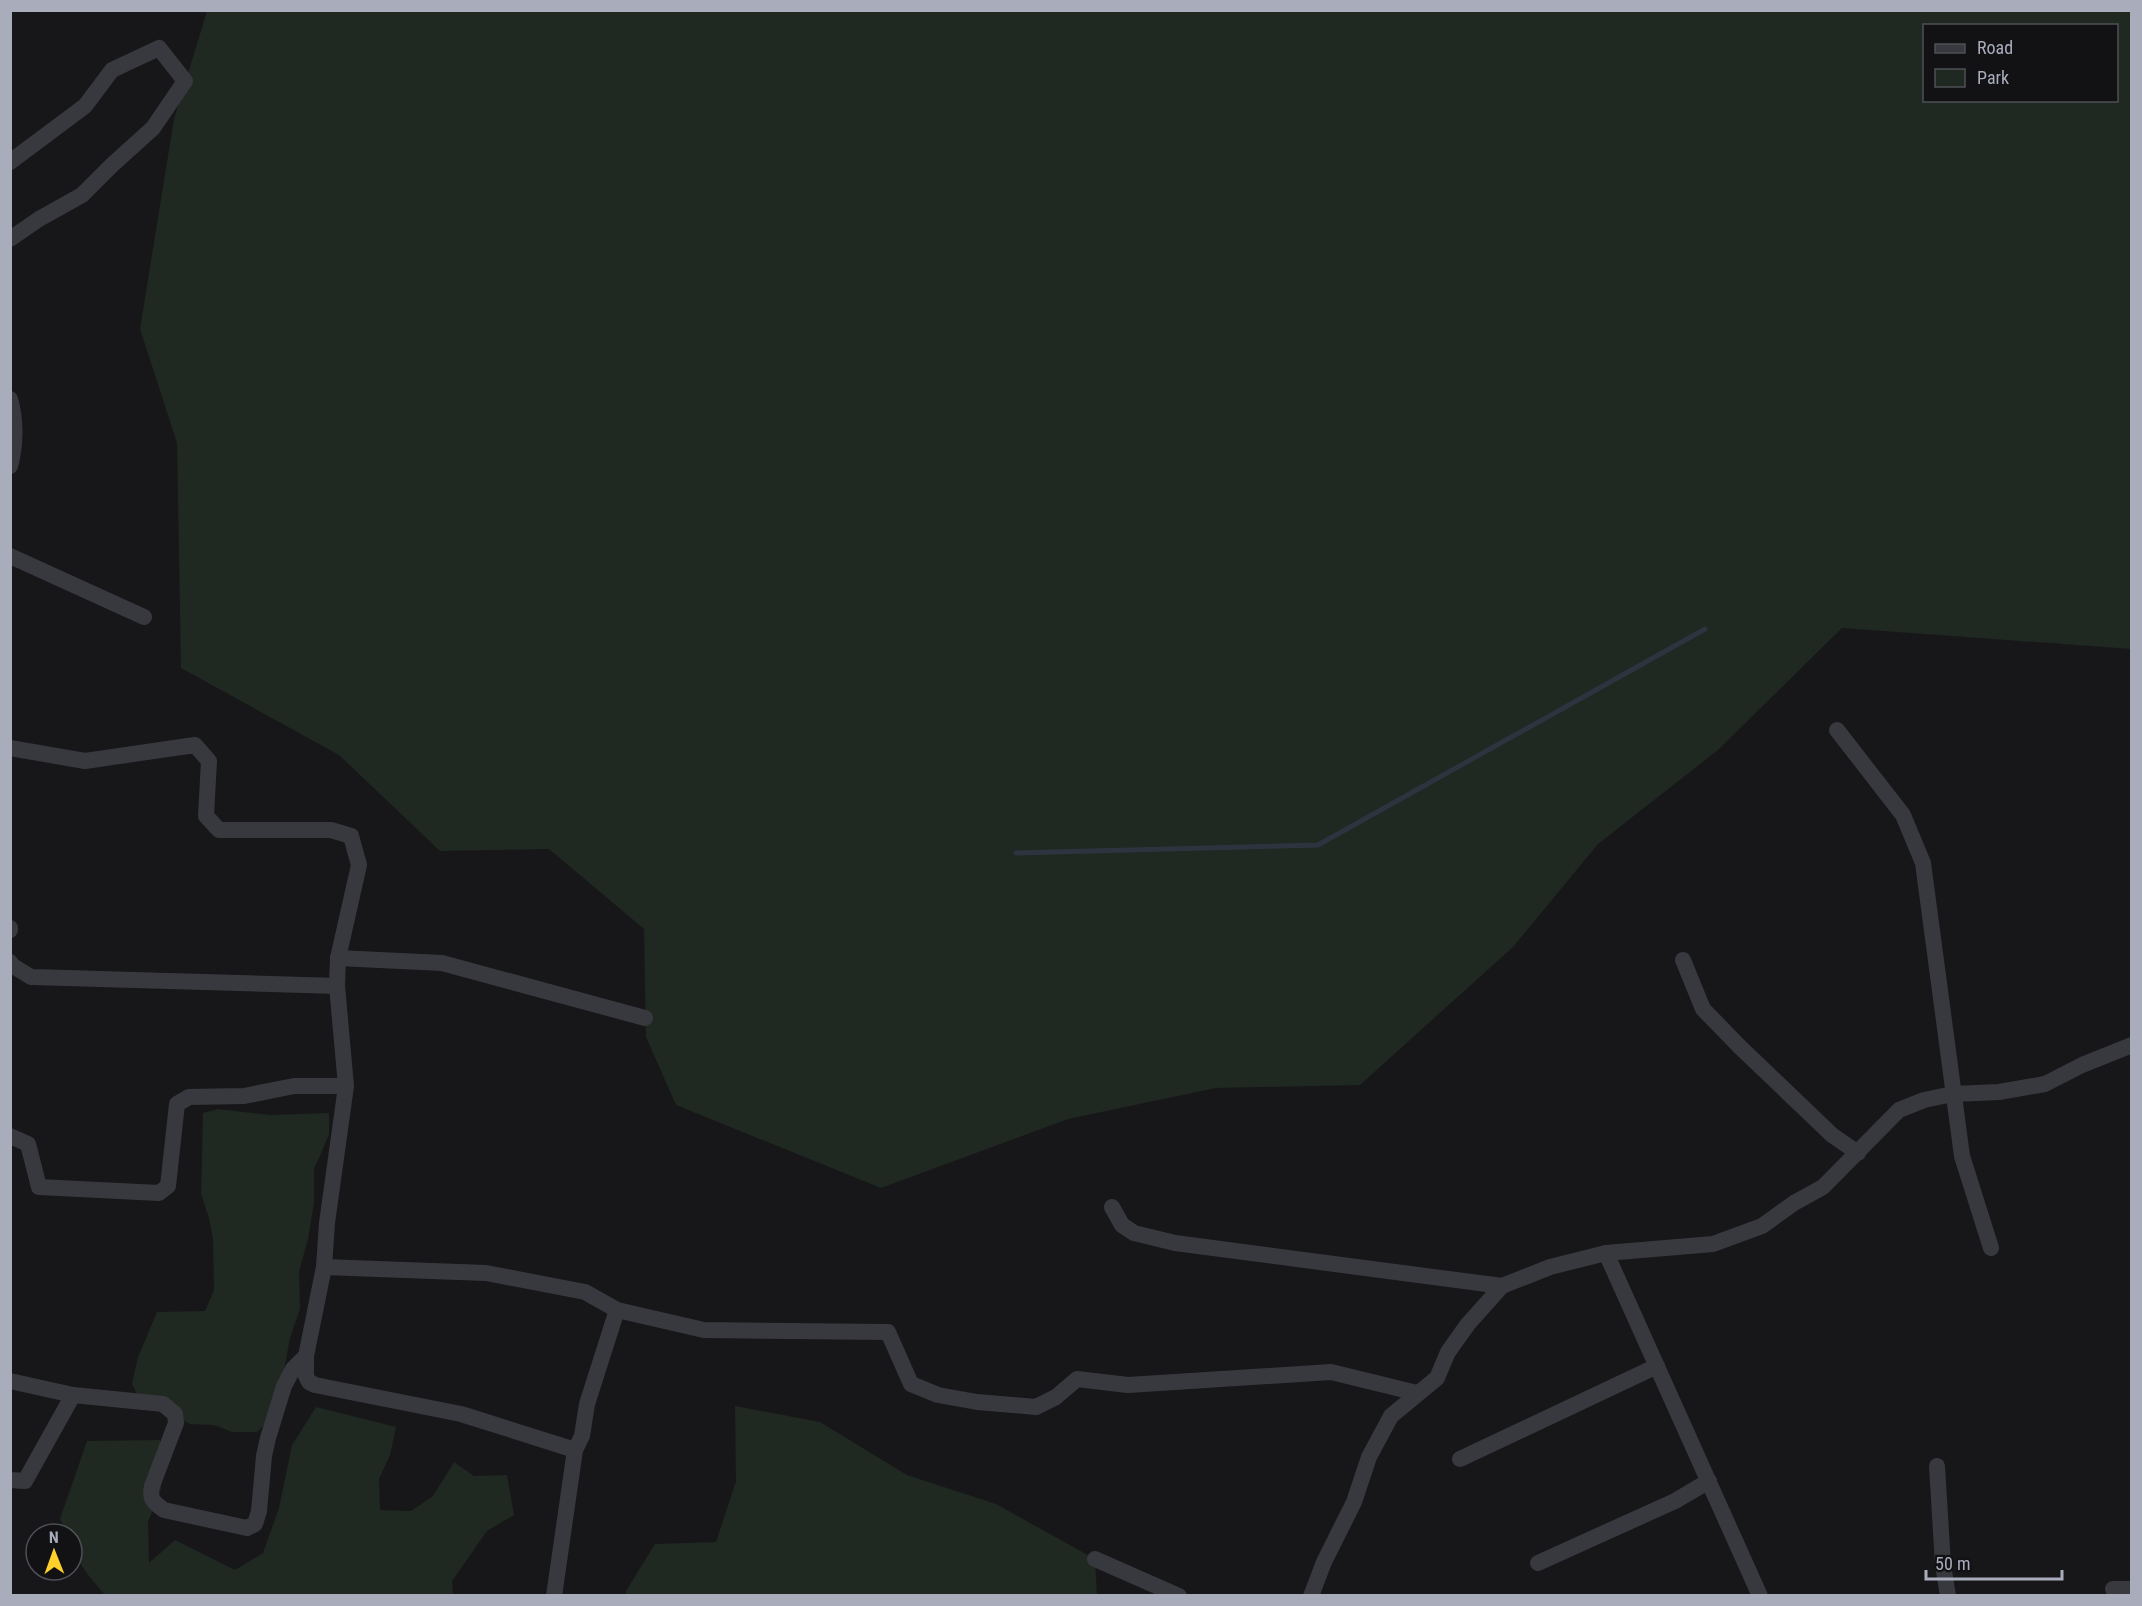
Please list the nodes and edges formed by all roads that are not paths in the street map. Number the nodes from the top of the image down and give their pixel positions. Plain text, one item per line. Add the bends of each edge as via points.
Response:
1 (10, 162) edge
2 (10, 239) edge
3 (10, 399) edge
4 (10, 466) edge
5 (10, 556) edge
6 (144, 616) dead end
7 (1837, 730) dead end
8 (10, 748) edge
9 (338, 958) junction
10 (1683, 960) dead end
11 (10, 962) edge
12 (336, 986) junction
13 (645, 1018) dead end
14 (2132, 1045) edge
15 (346, 1086) junction
16 (1953, 1094) junction
17 (10, 1136) edge
18 (1858, 1153) junction
19 (1112, 1207) dead end
20 (1990, 1248) dead end
21 (1606, 1253) junction
22 (324, 1267) junction
23 (1502, 1286) junction
24 (616, 1310) junction
25 (306, 1356) junction
26 (1656, 1366) junction
27 (10, 1381) edge
28 (1417, 1393) junction
29 (73, 1395) junction
30 (575, 1450) junction
31 (1460, 1459) dead end
32 (1937, 1466) dead end
33 (10, 1480) edge
34 (1708, 1481) junction
35 (1095, 1559) dead end
36 (1538, 1563) dead end
37 (2113, 1589) dead end
38 (2132, 1589) edge
39 (554, 1596) edge
40 (1179, 1596) edge
41 (1311, 1596) edge
42 (1760, 1596) edge
43 (1948, 1596) edge

1 - 2 street via 85,106 112,70 159,48 185,81 153,128 82,195
3 - 4 street via 14,453
5 - 6 street
7 - 16 street via 1903,815 1923,863
8 - 9 street via 85,760 195,745 209,761 206,816 219,830 331,830 351,836 359,865
9 - 12 street
9 - 13 street via 442,963
10 - 18 street via 1703,1009 1823,1127
11 - 12 street via 32,977
12 - 15 street
14 - 16 street via 2045,1084 2000,1092
15 - 17 street via 294,1086 244,1096 189,1098 177,1104 168,1186 159,1193 39,1187 28,1144
15 - 22 street
16 - 18 street via 1899,1110
16 - 20 street via 1962,1156
18 - 21 street via 1823,1186 1762,1226 1713,1244
19 - 23 street via 1122,1225 1134,1233 1174,1243
21 - 23 street via 1550,1267
21 - 26 street
22 - 24 street via 486,1273 585,1292
22 - 25 street
23 - 28 street via 1448,1352 1437,1378
24 - 28 street via 704,1330 888,1332 911,1384 938,1395 977,1402 1036,1407 1056,1397 1077,1379 1128,1385 1331,1372
24 - 30 street
25 - 29 street via 284,1386 264,1456 259,1511 255,1524 247,1528 164,1510 153,1502 152,1486 176,1424 175,1414 164,1404
25 - 30 street via 309,1383 461,1414
26 - 31 street
26 - 34 street
27 - 29 street
28 - 41 street via 1390,1416
29 - 33 street via 25,1481
30 - 39 street
32 - 43 street
34 - 36 street via 1675,1501
34 - 42 street
35 - 40 street
37 - 38 street

